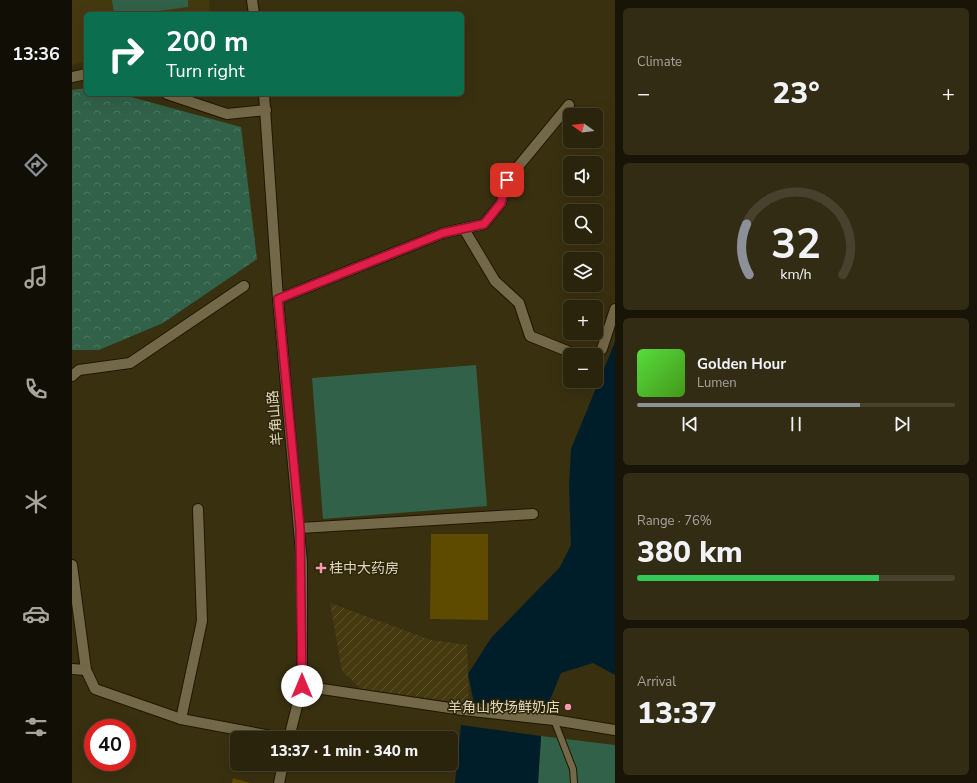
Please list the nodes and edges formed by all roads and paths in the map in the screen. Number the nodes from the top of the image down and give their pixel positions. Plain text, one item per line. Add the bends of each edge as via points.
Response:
1 (252, 0) edge
2 (254, 12) edge
3 (84, 74) edge
4 (72, 77) edge
5 (173, 96) edge
6 (264, 96) edge
7 (569, 105) dead end
8 (266, 110) junction
9 (464, 229) junction
10 (244, 286) dead end
11 (278, 299) junction
12 (615, 309) edge
13 (602, 348) edge
14 (563, 349) edge
15 (72, 376) edge
16 (198, 509) dead end
17 (533, 514) dead end
18 (300, 528) junction
19 (72, 565) edge
20 (72, 669) edge
21 (86, 670) junction
22 (302, 686) junction
23 (181, 719) junction
24 (554, 720) junction
25 (615, 730) edge
26 (245, 731) edge
27 (291, 731) edge
28 (281, 771) edge
29 (278, 783) edge
30 (574, 783) edge

1 - 2 street
3 - 4 street
5 - 8 street via 227,114
6 - 8 street, 羊角山路
7 - 9 street via 507,180 501,203 484,224
8 - 11 street, 羊角山路
9 - 11 street via 443,233
9 - 14 street via 495,281 519,303 530,336
10 - 15 street via 130,362 79,370
11 - 18 street, 羊角山路
12 - 13 street
16 - 23 street via 202,620
17 - 18 street
18 - 22 street, 羊角山路
19 - 21 street
20 - 21 street
21 - 23 street via 95,689
22 - 24 street via 463,710
22 - 27 street, 羊角山路
23 - 26 street
24 - 25 street
24 - 30 lane via 573,769
28 - 29 street

